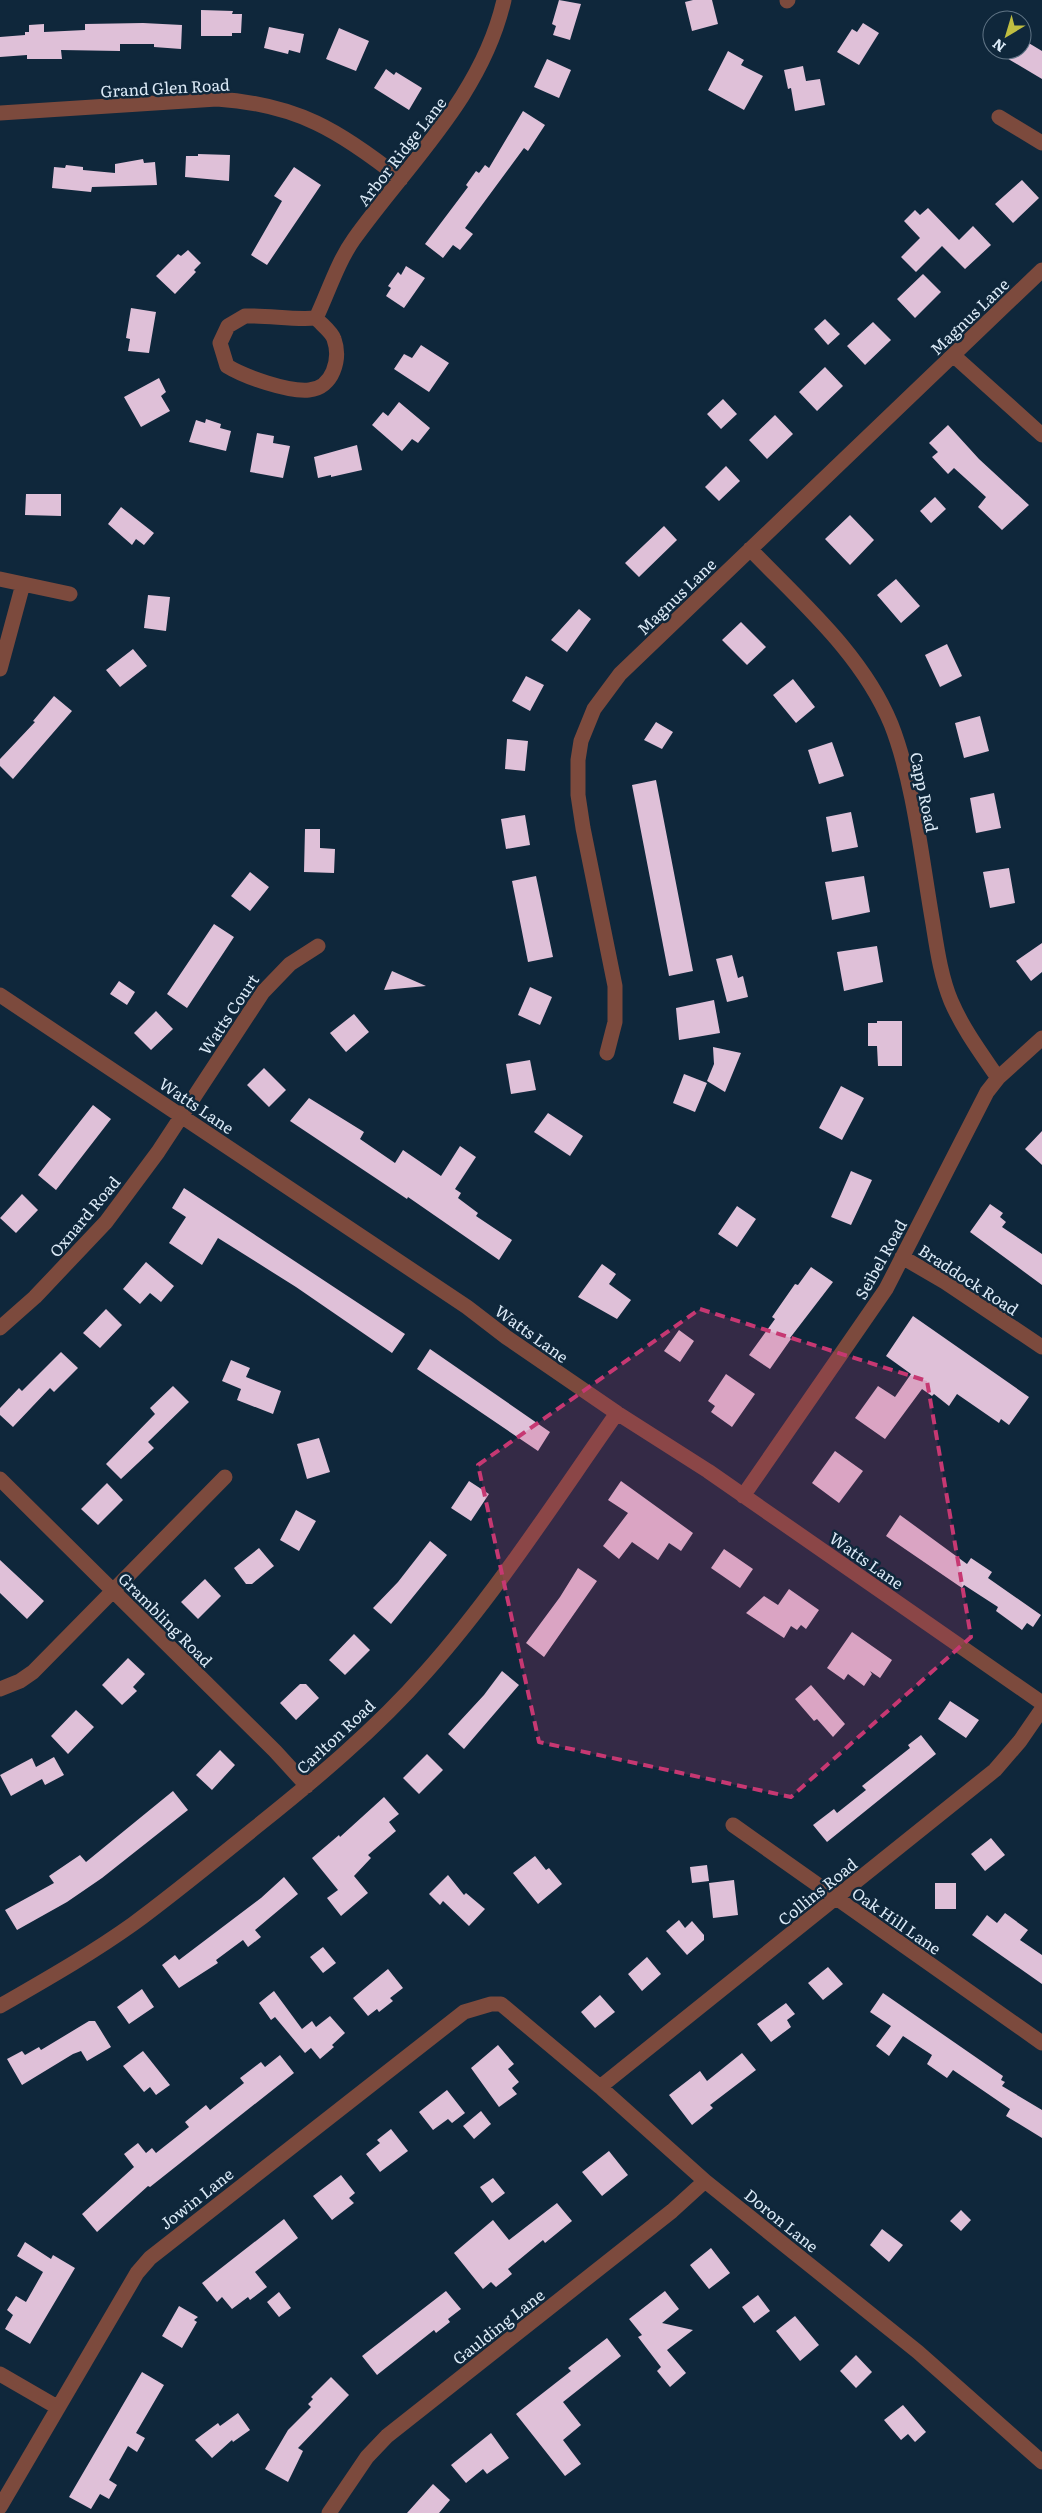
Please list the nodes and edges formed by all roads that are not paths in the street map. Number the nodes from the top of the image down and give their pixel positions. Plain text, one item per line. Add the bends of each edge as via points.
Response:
1 (504, 0) edge
2 (0, 113) edge
3 (998, 117) dead end
4 (1042, 143) edge
5 (401, 179) junction
6 (1042, 270) edge
7 (316, 318) junction
8 (953, 355) junction
9 (1042, 435) edge
10 (750, 549) junction
11 (0, 579) edge
12 (23, 584) junction
13 (70, 594) dead end
14 (0, 669) edge
15 (318, 946) dead end
16 (0, 995) edge
17 (1042, 1038) edge
18 (607, 1053) dead end
19 (998, 1078) junction
20 (182, 1116) junction
21 (902, 1257) junction
22 (0, 1328) edge
23 (1042, 1347) edge
24 (617, 1413) junction
25 (225, 1477) dead end
26 (0, 1479) edge
27 (743, 1496) junction
28 (113, 1592) junction
29 (0, 1689) edge
30 (1042, 1703) edge
31 (1042, 1709) edge
32 (307, 1786) junction
33 (733, 1825) dead end
34 (836, 1900) junction
35 (501, 2004) joint
36 (0, 2006) edge
37 (1042, 2043) edge
38 (600, 2087) junction
39 (705, 2181) junction
40 (0, 2374) edge
41 (57, 2408) junction
42 (1042, 2462) edge
43 (0, 2507) edge
44 (329, 2513) edge

1 - 5 street, Arbor Ridge Lane via 490,46 474,79 458,106
2 - 5 street, Grand Glen Road via 217,99 246,101 282,108 316,121 346,138
3 - 4 street
5 - 7 street, Arbor Ridge Lane via 353,241
6 - 8 street, Magnus Lane
7 - 7 street via 290,320 245,316 228,326 220,343 227,366 241,375 309,390 328,381 337,363 334,337
8 - 9 street
8 - 10 street, Magnus Lane
10 - 18 street, Magnus Lane via 620,674 594,709 581,741 578,795 615,986 616,1022
10 - 19 street, Capp Road via 840,642 880,702 898,746 908,784 938,955 950,999 972,1041
11 - 12 street
12 - 13 street
12 - 14 street
15 - 20 street, Watts Court via 290,964 263,992
16 - 20 street, Watts Lane
17 - 19 street, Seibel Road
19 - 21 street, Seibel Road via 987,1092
20 - 22 street, Oxnard Road via 106,1222 35,1297
20 - 24 street, Watts Lane via 468,1307
21 - 23 street, Braddock Road
21 - 27 street, Seibel Road via 886,1289
24 - 27 street, Watts Lane
24 - 32 street, Carlton Road via 458,1635 361,1739
25 - 28 street
26 - 28 street, Grambling Road
27 - 30 street, Watts Lane
28 - 29 street via 33,1672
28 - 32 street, Grambling Road
31 - 34 street, Collins Road via 995,1770
32 - 36 street, Carlton Road via 132,1924 69,1967
33 - 34 street, Oak Hill Lane
34 - 37 street, Oak Hill Lane
34 - 38 street, Collins Road
35 - 38 street, Doron Lane
35 - 41 street, Jowin Lane via 464,2012 163,2246 137,2272
38 - 39 street, Doron Lane
39 - 42 street, Doron Lane via 918,2352
39 - 44 street, Gaulding Lane via 672,2211 387,2436 367,2457
40 - 41 street
41 - 43 street, Jowin Lane

